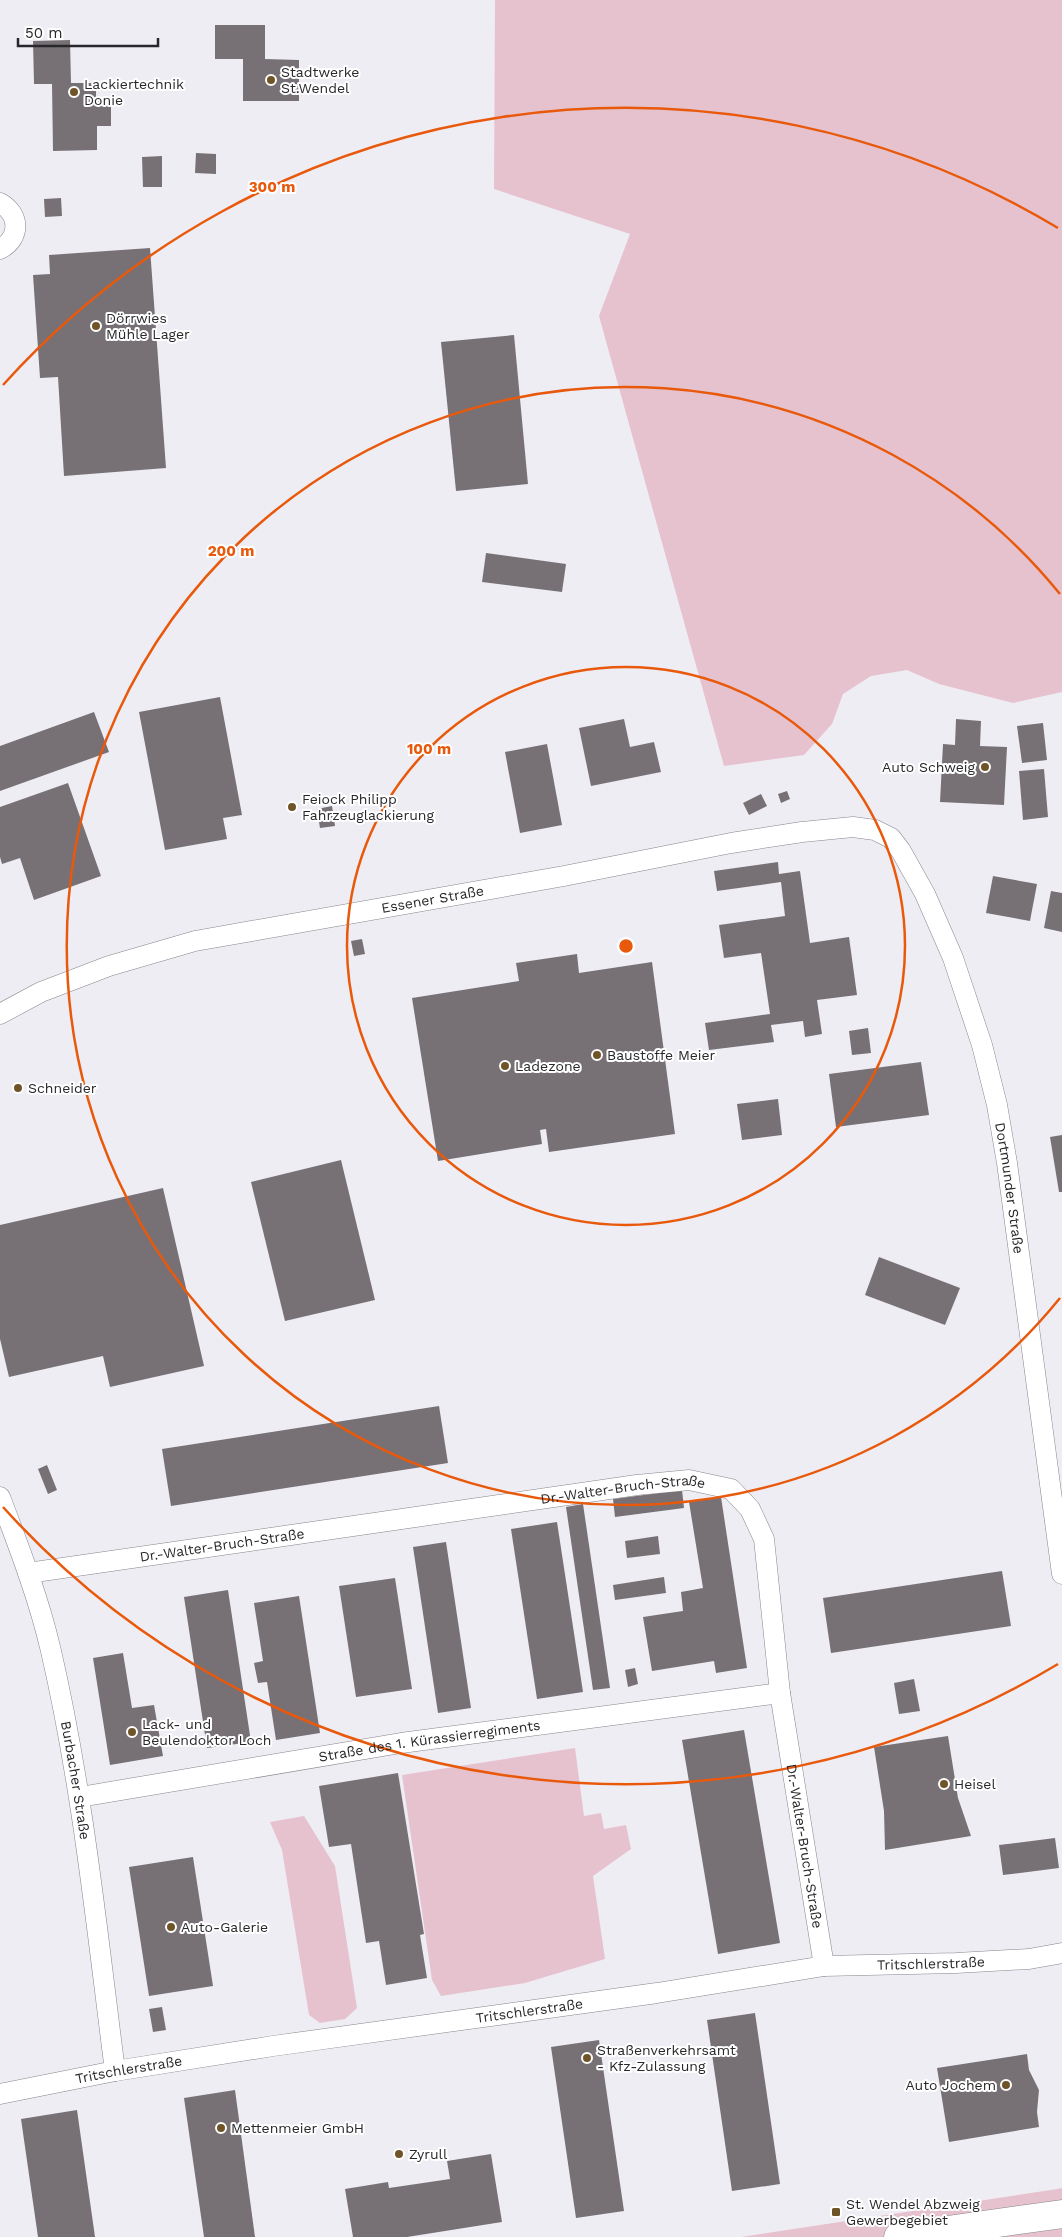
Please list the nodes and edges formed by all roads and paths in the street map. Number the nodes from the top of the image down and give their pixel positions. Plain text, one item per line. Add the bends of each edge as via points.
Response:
1 (0, 203) edge
2 (0, 249) edge
3 (875, 830) joint
4 (0, 1014) edge
5 (0, 1497) edge
6 (28, 1573) junction
7 (1062, 1574) edge
8 (780, 1693) junction
9 (80, 1797) junction
10 (1062, 1953) edge
11 (824, 1966) junction
12 (115, 2071) junction
13 (0, 2094) edge
14 (1062, 2214) edge
15 (898, 2237) edge

1 - 2 street via 13,214 16,230 9,244
3 - 4 street, Essener Straße via 853,827 731,843 195,942 109,966 41,992
3 - 7 street, Dortmunder Straße via 891,838 925,894 953,958 982,1045 1007,1163
5 - 6 street, Burbacher Straße
6 - 8 street, Dr.-Walter-Bruch-Straße via 689,1480 731,1489 750,1509 764,1540
6 - 9 street, Burbacher Straße via 51,1650
8 - 9 street, Straße des 1. Kürassierregiments via 401,1743
8 - 11 street, Dr.-Walter-Bruch-Straße
9 - 12 street, Burbacher Straße
10 - 11 street, Tritschlerstraße via 1029,1959 956,1963
11 - 12 street, Tritschlerstraße
12 - 13 street, Tritschlerstraße
14 - 15 main road

